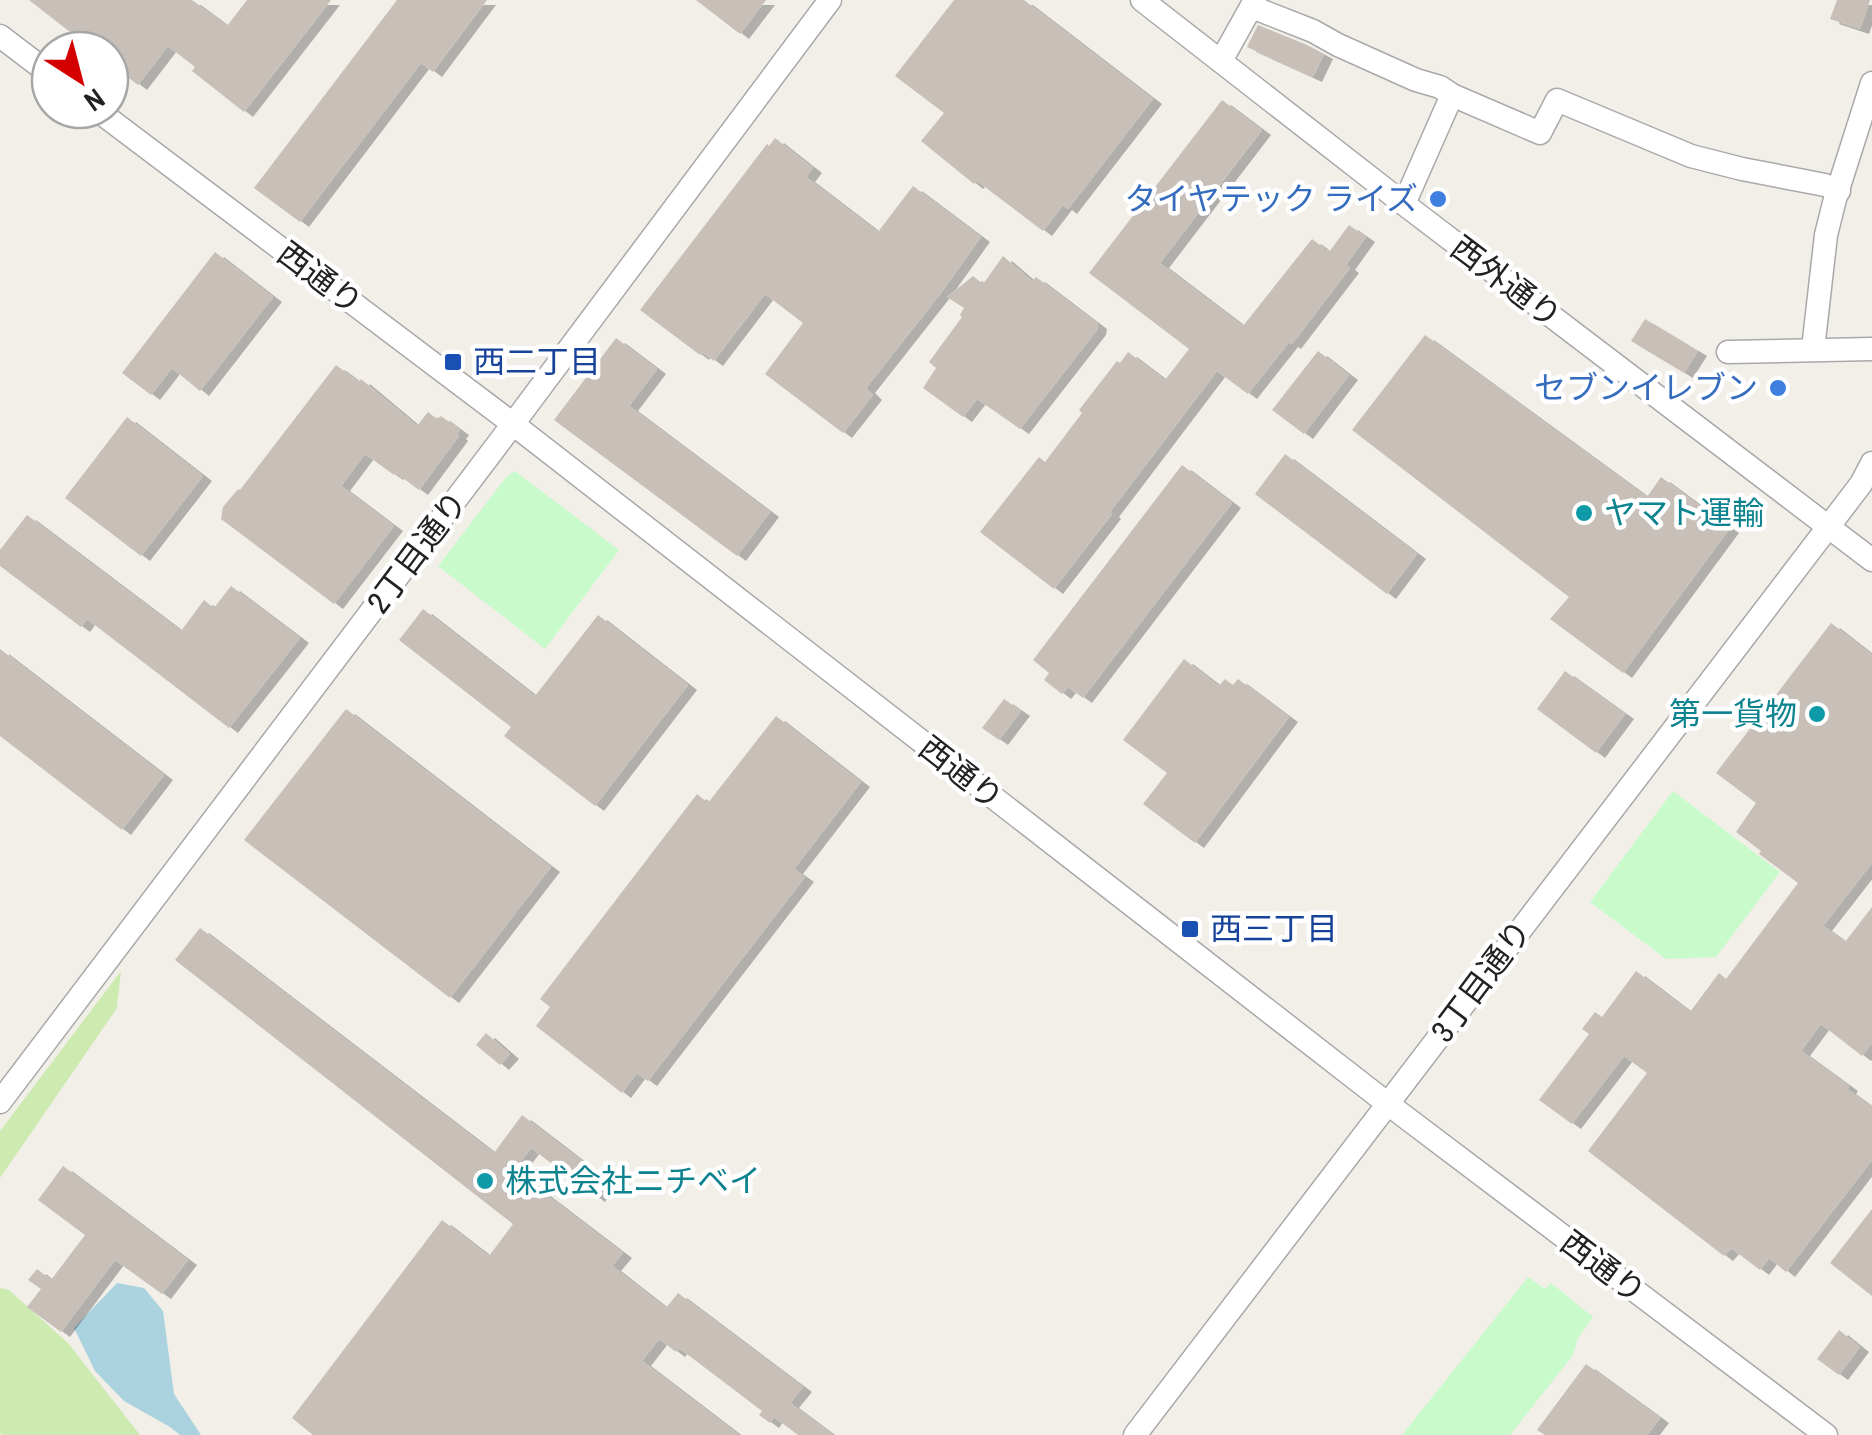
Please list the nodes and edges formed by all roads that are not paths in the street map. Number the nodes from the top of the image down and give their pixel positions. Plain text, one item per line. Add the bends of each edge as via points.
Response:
1 (830, 0) edge
2 (1142, 0) edge
3 (1254, 3) edge
4 (0, 36) edge
5 (30, 59) edge
6 (1221, 61) junction
7 (1872, 83) edge
8 (1452, 95) junction
9 (123, 130) edge
10 (1839, 192) junction
11 (1404, 204) junction
12 (1813, 348) junction
13 (1872, 348) edge
14 (1728, 352) dead end
15 (513, 424) junction
16 (1872, 464) edge
17 (1828, 526) junction
18 (1872, 560) edge
19 (0, 1102) edge
20 (1388, 1104) junction
21 (1135, 1435) edge
22 (1826, 1435) edge

1 - 15 street, 2丁目通り
2 - 6 street, 西外通り
3 - 6 street
3 - 8 street
4 - 5 street
6 - 11 street, 西外通り
7 - 10 street
8 - 10 street via 1540,133 1557,100 1691,156
8 - 11 street
9 - 15 street, 西通り
10 - 12 street via 1826,235
11 - 17 street, 西外通り
12 - 13 street
12 - 14 street
15 - 19 street, 2丁目通り
15 - 20 street, 西通り
16 - 17 street, 3丁目通り
17 - 18 street, 西外通り
17 - 20 street, 3丁目通り
20 - 21 street, 3丁目通り
20 - 22 street, 西通り

